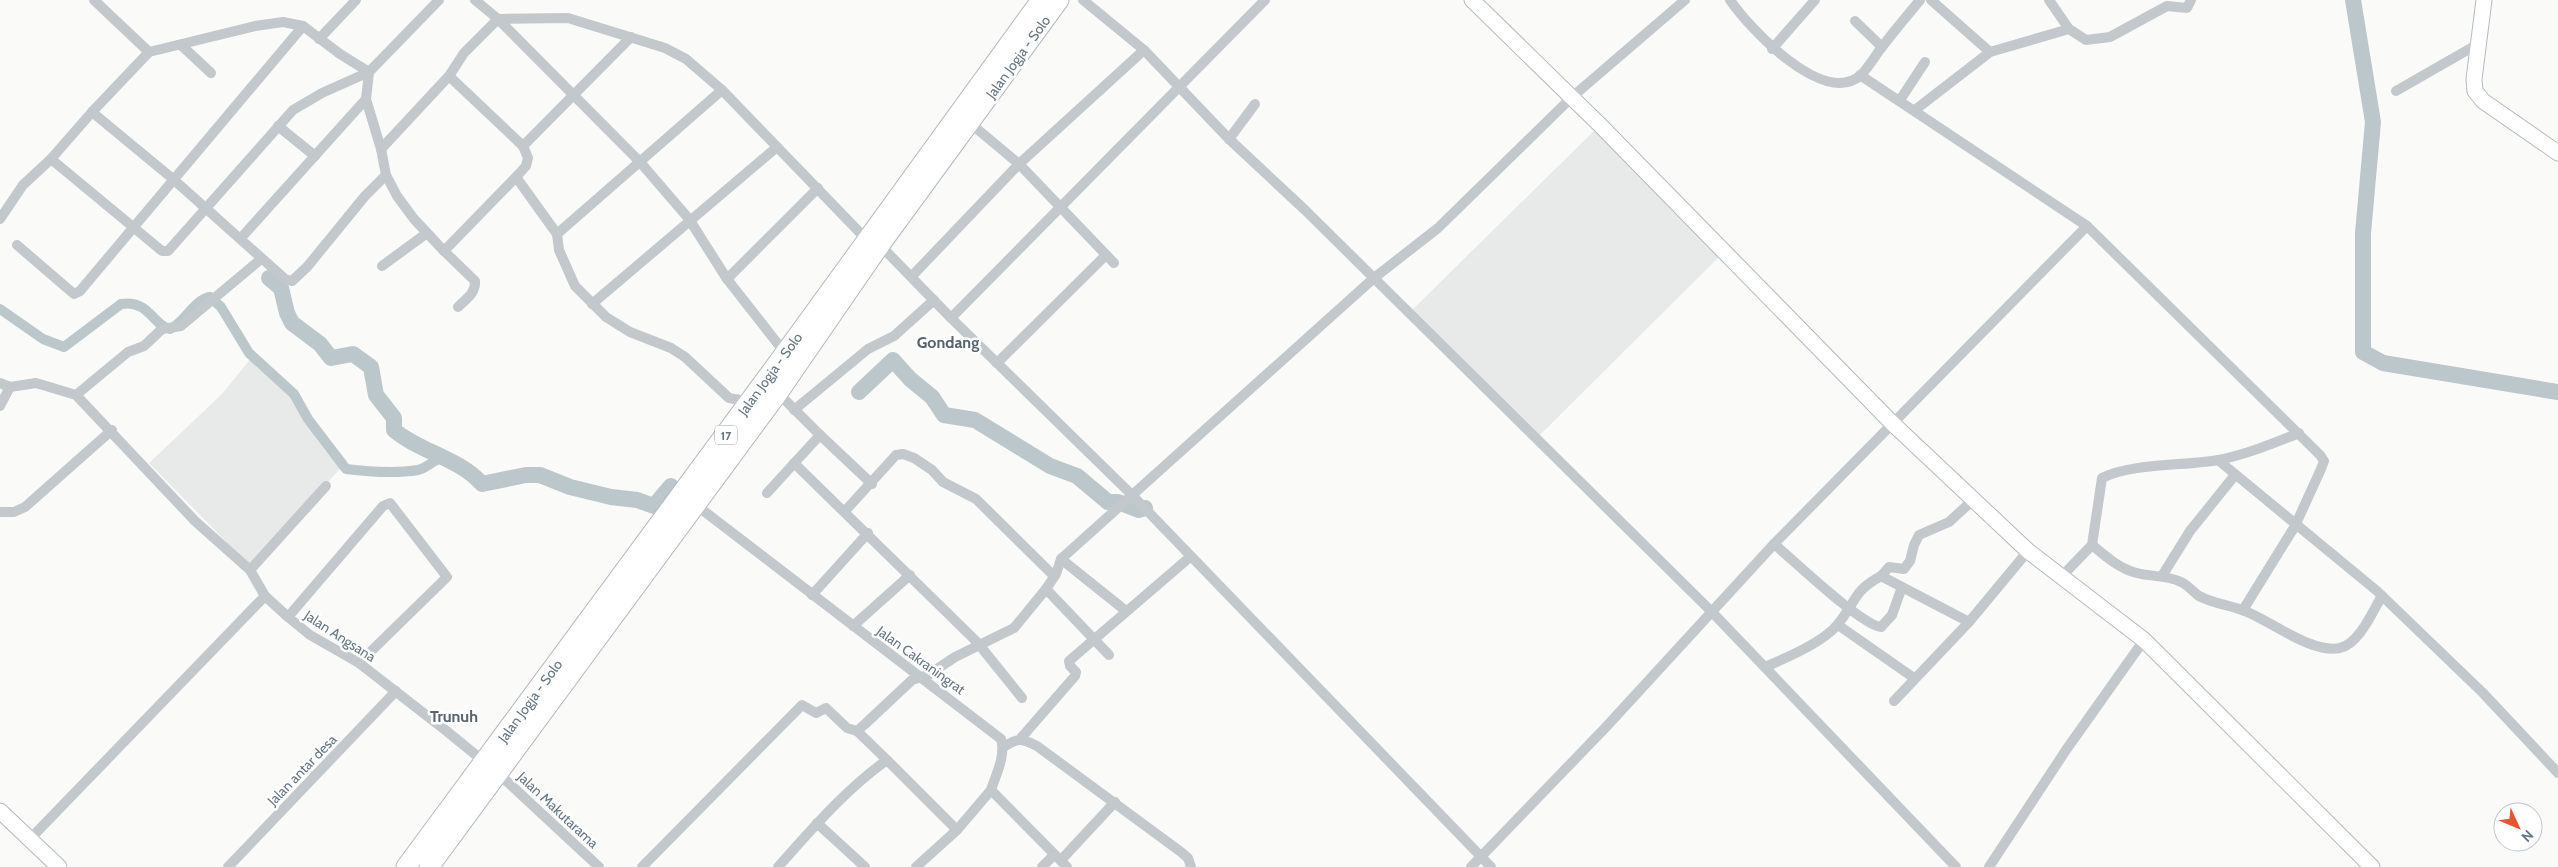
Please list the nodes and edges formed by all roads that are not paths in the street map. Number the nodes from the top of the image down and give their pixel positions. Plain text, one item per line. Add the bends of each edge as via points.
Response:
1 (94, 0) edge
2 (356, 0) edge
3 (439, 0) edge
4 (475, 0) edge
5 (1041, 0) edge
6 (1059, 0) edge
7 (1083, 0) edge
8 (1265, 0) edge
9 (1472, 0) edge
10 (1684, 0) edge
11 (1730, 0) edge
12 (1815, 0) edge
13 (1920, 0) edge
14 (1931, 0) edge
15 (2049, 0) edge
16 (2191, 0) edge
17 (2484, 0) edge
18 (498, 19) junction
19 (1855, 21) dead end
20 (303, 26) junction
21 (2069, 29) junction
22 (631, 37) junction
23 (319, 39) junction
24 (2478, 44) junction
25 (181, 45) junction
26 (1882, 47) junction
27 (1772, 49) junction
28 (1144, 50) junction
29 (149, 52) junction
30 (1990, 52) junction
31 (1926, 62) dead end
32 (369, 72) junction
33 (211, 73) dead end
34 (1860, 75) junction
35 (450, 76) junction
36 (1179, 88) junction
37 (722, 90) junction
38 (2396, 91) dead end
39 (574, 96) junction
40 (1572, 97) junction
41 (366, 99) junction
42 (1900, 100) junction
43 (1255, 104) dead end
44 (1915, 110) junction
45 (92, 112) junction
46 (970, 123) junction
47 (278, 126) junction
48 (1229, 139) junction
49 (523, 146) junction
50 (777, 147) junction
51 (381, 149) junction
52 (2558, 153) edge
53 (315, 156) junction
54 (51, 159) junction
55 (640, 162) junction
56 (1019, 164) junction
57 (386, 175) junction
58 (516, 177) junction
59 (174, 179) junction
60 (818, 188) junction
61 (1059, 207) junction
62 (206, 208) junction
63 (0, 218) edge
64 (689, 219) junction
65 (2087, 226) junction
66 (132, 227) junction
67 (427, 233) junction
68 (557, 234) junction
69 (240, 238) junction
70 (873, 243) junction
71 (17, 245) dead end
72 (444, 251) junction
73 (261, 259) junction
74 (382, 266) dead end
75 (912, 276) junction
76 (1374, 278) junction
77 (727, 279) junction
78 (934, 300) junction
79 (592, 304) junction
80 (458, 307) dead end
81 (951, 318) junction
82 (786, 353) junction
83 (997, 363) junction
84 (0, 383) edge
85 (10, 387) junction
86 (778, 393) junction
87 (76, 395) junction
88 (0, 406) edge
89 (757, 406) junction
90 (794, 410) junction
91 (1892, 423) junction
92 (112, 430) junction
93 (2299, 433) junction
94 (820, 435) junction
95 (2218, 460) junction
96 (794, 463) junction
97 (2235, 475) junction
98 (872, 484) junction
99 (326, 486) dead end
100 (767, 493) dead end
101 (1131, 494) junction
102 (1973, 500) junction
103 (696, 505) junction
104 (845, 511) junction
105 (0, 512) edge
106 (2295, 526) junction
107 (868, 533) junction
108 (1774, 544) junction
109 (2092, 545) junction
110 (2028, 551) junction
111 (1190, 557) junction
112 (1061, 559) junction
113 (250, 570) junction
114 (910, 575) junction
115 (1054, 576) junction
116 (1881, 576) junction
117 (2062, 576) junction
118 (2162, 576) junction
119 (1902, 587) junction
120 (1046, 589) junction
121 (812, 595) junction
122 (265, 596) junction
123 (2382, 596) junction
124 (1848, 607) junction
125 (2243, 610) junction
126 (1126, 611) junction
127 (1711, 611) junction
128 (288, 617) junction
129 (1969, 622) junction
130 (1838, 625) junction
131 (854, 626) junction
132 (1095, 640) junction
133 (2144, 640) junction
134 (980, 646) junction
135 (1109, 655) dead end
136 (358, 663) junction
137 (1765, 667) junction
138 (920, 678) junction
139 (1914, 678) junction
140 (396, 691) junction
141 (1022, 698) dead end
142 (1894, 701) dead end
143 (857, 731) junction
144 (1021, 738) junction
145 (1004, 747) junction
146 (887, 760) junction
147 (491, 768) junction
148 (2558, 773) edge
149 (991, 790) junction
150 (1115, 802) junction
151 (0, 811) edge
152 (817, 823) junction
153 (956, 830) junction
154 (30, 839) junction
155 (1481, 857) junction
156 (1061, 861) edge
157 (59, 867) edge
158 (228, 867) edge
159 (406, 867) edge
160 (429, 867) edge
161 (599, 867) edge
162 (642, 867) edge
163 (778, 867) edge
164 (865, 867) edge
165 (916, 867) edge
166 (1042, 867) edge
167 (1191, 867) edge
168 (1471, 867) edge
169 (1491, 867) edge
170 (1956, 867) edge
171 (1989, 867) edge
172 (2372, 867) edge

1 - 29 street
2 - 23 street
3 - 32 street
4 - 18 street
5 - 70 highway, Jalan Jogja - Solo / 17
6 - 46 highway, Jalan Jogja - Solo / 17
7 - 28 street
8 - 36 street
9 - 40 street
10 - 40 street
11 - 27 street
12 - 27 street
13 - 26 street
14 - 30 street
15 - 21 street
16 - 21 street via 2187,8 2167,6 2110,37 2086,40
17 - 24 street
18 - 22 street via 568,18
18 - 35 street via 464,53
18 - 39 street
19 - 26 street
20 - 23 street
20 - 25 street via 283,22 255,26
20 - 59 street
21 - 30 street
22 - 37 street via 666,48 686,59
22 - 39 street
23 - 32 street
24 - 38 street
24 - 52 street via 2475,91 2483,101
25 - 29 street
25 - 33 street
26 - 34 street
27 - 34 street via 1828,81 1846,83
28 - 36 street
28 - 56 street
29 - 45 street
30 - 44 street
31 - 42 street
32 - 41 street
32 - 47 street via 304,103
34 - 42 street
35 - 49 street
35 - 51 street
36 - 48 street
36 - 61 street
37 - 50 street
37 - 55 street
39 - 49 street
39 - 55 street
40 - 76 street via 1438,228
40 - 91 street
41 - 51 street
41 - 53 street
42 - 44 street
43 - 48 street
44 - 65 street
45 - 54 street
45 - 59 street
46 - 56 street
46 - 70 highway, Jalan Jogja - Solo / 17
47 - 53 street
47 - 62 street
48 - 76 street
49 - 58 street via 528,158 526,166
50 - 60 street
50 - 64 street
51 - 57 street
53 - 69 street
54 - 63 street via 23,185
54 - 66 street
55 - 64 street
55 - 68 street
56 - 61 street
56 - 75 street
57 - 67 street via 397,196
57 - 73 street via 292,281
58 - 68 street
58 - 72 street
59 - 62 street
59 - 66 street
60 - 70 street
60 - 77 street
61 - 81 street
61 - 83 street via 1110,259
62 - 66 street via 168,251 162,251
62 - 69 street
64 - 77 street
64 - 79 street
65 - 91 street
65 - 93 street
66 - 71 street via 86,285 74,294
67 - 72 street
67 - 74 street
68 - 79 street via 565,268 575,286
69 - 73 street
70 - 75 street
70 - 82 highway, Jalan Jogja - Solo / 17
70 - 86 highway, Jalan Jogja - Solo / 17
72 - 80 street via 475,281 472,294
73 - 87 street via 181,326 162,329 144,346 128,352
75 - 78 street
76 - 101 street
76 - 127 street
77 - 82 street
78 - 81 street
78 - 90 street via 894,336 868,349
79 - 89 street via 630,332 685,357 729,398
81 - 83 street
82 - 89 highway, Jalan Jogja - Solo / 17
83 - 101 street
84 - 85 street
85 - 87 street via 36,383
85 - 88 street
86 - 89 highway, Jalan Jogja - Solo / 17
86 - 90 street
87 - 92 street, Jalan Angsana
89 - 103 highway, Jalan Jogja - Solo / 17
89 - 147 highway, Jalan Jogja - Solo / 17
90 - 94 street
91 - 102 street
91 - 108 street
92 - 105 street via 25,507 14,512
92 - 113 street, Jalan Angsana via 195,521
93 - 95 street via 2255,451
93 - 106 street via 2324,461
94 - 96 street
94 - 98 street
95 - 97 street
95 - 109 street via 2150,467 2102,478
96 - 100 street
96 - 104 street
97 - 106 street
97 - 118 street via 2190,531
98 - 104 street
98 - 115 street via 896,455 914,458 943,482 968,493 980,503
99 - 113 street
101 - 111 street
101 - 112 street
102 - 110 street
102 - 116 street via 1949,522 1919,535 1904,570 1889,567
103 - 121 street, Jalan Cakraningrat
103 - 147 highway, Jalan Jogja - Solo / 17
104 - 107 street
106 - 123 street
106 - 125 street
107 - 114 street
107 - 121 street
108 - 124 street
108 - 127 street
109 - 117 street
109 - 118 street via 2112,562 2136,573
110 - 117 street
110 - 129 street
111 - 126 street
111 - 155 street
112 - 115 street
112 - 126 street
113 - 122 street, Jalan Angsana
114 - 131 street
114 - 134 street
115 - 120 street
116 - 119 street
116 - 124 street via 1868,582
117 - 133 street
118 - 125 street via 2182,582 2199,596
119 - 124 street via 1892,615 1881,627
119 - 129 street
120 - 132 street
120 - 134 street via 1014,628
121 - 131 street, Jalan Cakraningrat
122 - 128 street, Jalan Angsana
122 - 154 street
123 - 125 street via 2362,630 2340,648 2300,640
123 - 148 street via 2483,693
124 - 130 street
126 - 132 street
127 - 137 street
127 - 155 street via 1606,727
128 - 136 street, Jalan Angsana via 310,635
128 - 136 street via 383,506 390,503 447,577
129 - 139 street
130 - 137 street via 1799,652
130 - 139 street
131 - 138 street, Jalan Cakraningrat
132 - 135 street
132 - 144 street via 1070,661 1075,676
133 - 171 street
133 - 172 street
134 - 138 street
134 - 141 street
136 - 140 street, Jalan Angsana
137 - 170 street
138 - 143 street via 912,680
138 - 145 street, Jalan Cakraningrat via 983,723 1001,739
139 - 142 street
140 - 147 street, Jalan Angsana
140 - 158 street, Jalan antar desa
143 - 146 street
143 - 162 street via 847,728 826,708 816,712 802,705
144 - 145 street
144 - 150 street
145 - 149 street
146 - 152 street via 868,773
146 - 153 street
147 - 159 highway, Jalan Jogja - Solo / 17
147 - 160 highway, Jalan Jogja - Solo / 17
147 - 161 street, Jalan Makutarama
149 - 153 street
149 - 156 street
150 - 156 street
150 - 167 street via 1181,852
151 - 154 street
152 - 163 street
152 - 164 street
153 - 165 street
154 - 157 street
155 - 168 street
155 - 169 street
156 - 166 street

